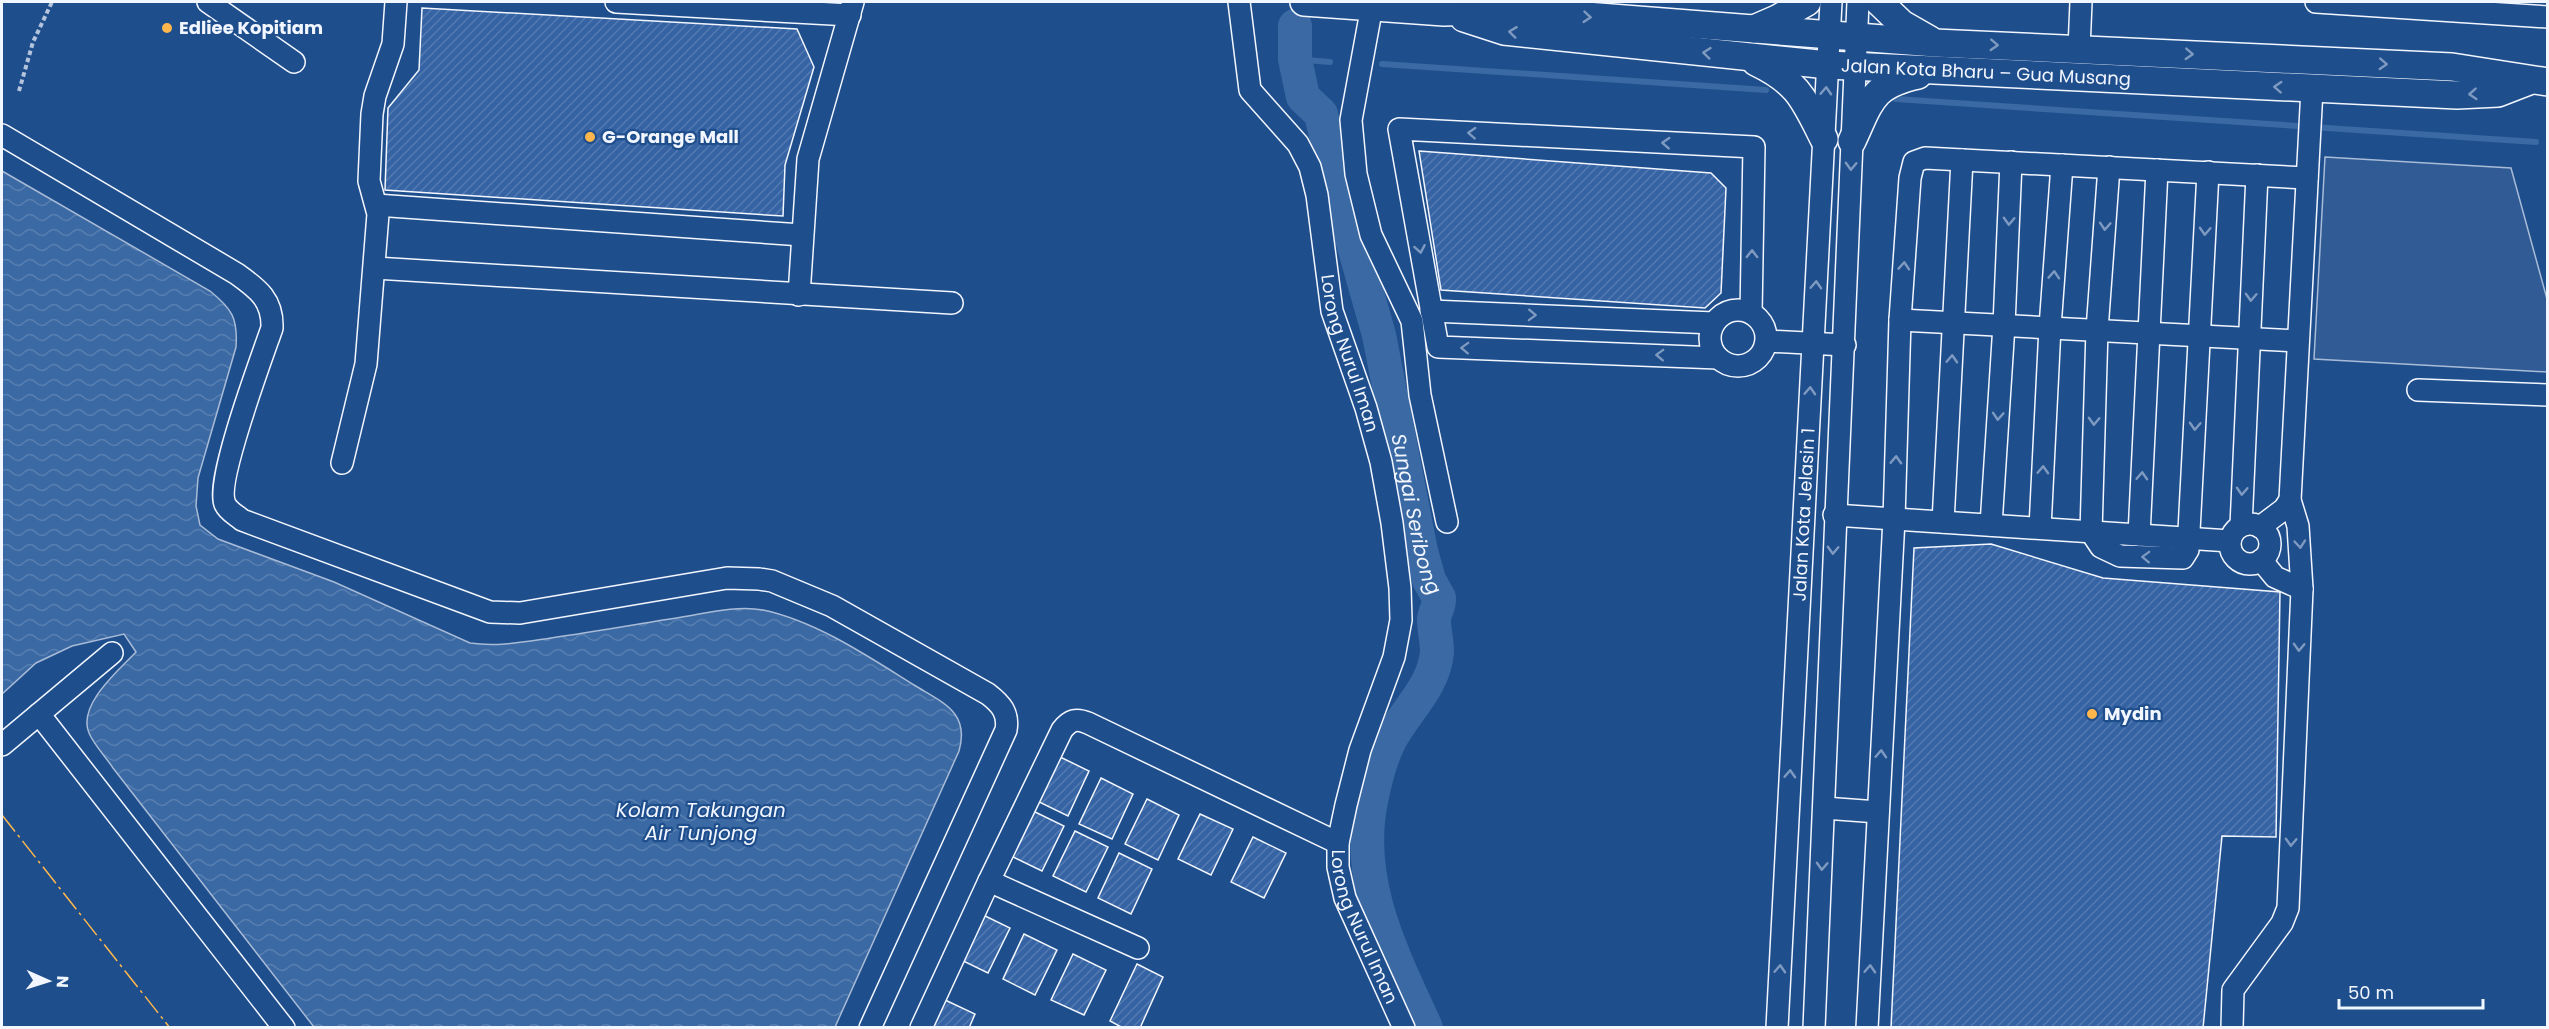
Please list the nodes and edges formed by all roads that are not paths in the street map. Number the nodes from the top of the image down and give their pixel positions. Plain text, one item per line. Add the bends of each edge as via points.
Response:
1 (208, 2) edge
2 (396, 2) edge
3 (616, 2) edge
4 (1239, 2) edge
5 (1304, 2) edge
6 (1807, 2) edge
7 (1831, 2) edge
8 (1858, 2) edge
9 (1879, 2) edge
10 (2081, 2) edge
11 (2316, 2) edge
12 (2363, 3) edge
13 (1372, 6) junction
14 (801, 7) edge
15 (851, 8) edge
16 (1444, 12) junction
17 (2547, 17) edge
18 (1750, 30) junction
19 (1829, 35) junction
20 (1857, 37) junction
21 (1935, 43) junction
22 (2079, 49) junction
23 (1747, 57) junction
24 (294, 62) dead end
25 (1828, 64) junction
26 (1856, 66) junction
27 (1934, 71) junction
28 (2538, 82) edge
29 (2311, 99) junction
30 (2, 135) edge
31 (1824, 139) junction
32 (1852, 141) junction
33 (1962, 160) junction
34 (2011, 162) junction
35 (2062, 165) junction
36 (2109, 168) junction
37 (2157, 170) junction
38 (2208, 172) junction
39 (2257, 175) junction
40 (2307, 178) junction
41 (376, 205) junction
42 (802, 236) junction
43 (375, 268) junction
44 (799, 295) junction
45 (952, 303) dead end
46 (1431, 311) junction
47 (1751, 313) junction
48 (1900, 320) junction
49 (1954, 322) junction
50 (1714, 323) junction
51 (2004, 325) junction
52 (2050, 327) junction
53 (2097, 330) junction
54 (2148, 333) junction
55 (2199, 336) junction
56 (2249, 338) junction
57 (1767, 341) junction
58 (2298, 341) junction
59 (1813, 344) junction
60 (1845, 345) junction
61 (1718, 358) junction
62 (2418, 390) dead end
63 (2547, 395) edge
64 (342, 463) dead end
65 (2290, 500) junction
66 (1834, 515) junction
67 (1894, 519) junction
68 (1447, 522) dead end
69 (1943, 522) junction
70 (1991, 525) junction
71 (2040, 528) junction
72 (2091, 531) junction
73 (2244, 531) junction
74 (2139, 535) junction
75 (2189, 538) junction
76 (2261, 560) junction
77 (2302, 589) junction
78 (112, 653) dead end
79 (39, 714) junction
80 (2, 745) edge
81 (1824, 808) junction
82 (1878, 812) junction
83 (1338, 843) junction
84 (989, 881) junction
85 (1138, 948) dead end
86 (285, 1028) edge
87 (870, 1028) edge
88 (921, 1028) edge
89 (1404, 1028) edge
90 (1777, 1028) edge
91 (1814, 1028) edge
92 (1867, 1028) edge
93 (2232, 1028) edge

1 - 24 street
2 - 41 street via 393,44 372,114 369,181
3 - 14 street
4 - 83 street, Lorong Nurul Iman via 1250,90 1298,144 1310,166 1332,311 1381,462 1398,577 1401,620 1394,657 1360,750
5 - 13 main road, Jalan Kota Bharu – Gua Musang
6 - 18 main road
7 - 19 street, Jalan Kota Jelasin 1
8 - 20 street
9 - 21 main road via 1902,24
10 - 22 street
11 - 12 street
12 - 17 street
13 - 16 main road, Jalan Kota Bharu – Gua Musang
13 - 68 street via 1351,120 1356,174 1371,235 1412,321 1420,395
14 - 15 street
15 - 42 street via 811,149
16 -> 18 main road, Jalan Kota Bharu – Gua Musang via 1509,10
23 -> 16 main road, Jalan Kota Bharu – Gua Musang via 1504,31
18 - 19 main road, Jalan Kota Bharu – Gua Musang
19 - 20 main road, Jalan Kota Bharu – Gua Musang
19 - 25 street, Jalan Kota Jelasin 1
20 - 21 main road, Jalan Kota Bharu – Gua Musang
20 - 26 street
21 -> 22 main road, Jalan Kota Bharu – Gua Musang
22 -> 28 main road, Jalan Kota Bharu – Gua Musang via 2452,67
23 - 25 main road, Jalan Kota Bharu – Gua Musang
23 - 31 main road via 1793,84
25 - 26 main road, Jalan Kota Bharu – Gua Musang
31 -> 25 street, Jalan Kota Jelasin 1
26 - 27 main road, Jalan Kota Bharu – Gua Musang
26 - 32 street
29 -> 27 main road, Jalan Kota Bharu – Gua Musang
27 - 32 main road via 1899,79 1878,91
28 -> 29 main road, Jalan Kota Bharu – Gua Musang via 2498,93
29 - 40 street
30 - 87 street via 237,274 267,300 272,328 225,475 224,503 242,520 490,612 520,613 727,578 772,581 866,624 998,702 1008,722 1006,730
59 -> 31 street, Jalan Kota Jelasin 1
32 -> 60 street
33 - 34 street
48 -> 33 street via 1914,162 1925,158
33 - 49 street
34 - 35 street
34 -> 51 street
35 - 36 street
52 -> 35 street
36 - 37 street
36 -> 53 street
37 - 38 street
37 - 54 street
38 - 39 street
38 -> 55 street
39 - 40 street
39 -> 56 street
40 - 58 street
41 - 42 street
41 - 43 street
42 - 44 street
43 - 44 street
43 - 64 street via 366,364
44 - 45 street
47 -> 46 street via 1754,147 1399,129
46 -> 50 street
61 -> 46 street via 1438,347
47 - 50 street via 1727,312
47 - 57 street via 1763,324
48 - 49 street
67 -> 48 street
49 - 51 street
69 -> 49 street
50 - 61 street via 1710,341
51 - 52 street
51 -> 70 street
52 - 53 street
71 -> 52 street
53 - 54 street
53 -> 72 street
54 - 55 street
74 -> 54 street
55 - 56 street
55 -> 75 street
56 - 58 street
56 -> 73 street
57 - 59 street
57 - 61 street via 1752,363 1734,366
58 - 65 street
59 - 60 street
90 -> 59 street, Jalan Kota Jelasin 1
60 - 66 street
62 - 63 street
65 - 73 street via 2283,509
65 -> 77 street via 2298,526
66 - 67 street
66 -> 81 street
67 - 69 street
82 -> 67 street
69 - 70 street
70 - 71 street
71 - 72 street
72 - 74 street
75 -> 72 street via 2183,558 2120,556 2102,547
73 - 75 street
73 - 76 street via 2265,531 2269,543
73 - 76 street via 2232,553 2248,563
74 - 75 street
76 - 77 street via 2275,577
77 -> 93 street via 2288,908 2282,923 2233,990
78 - 79 street
79 - 80 street
79 - 86 street
81 - 82 street
81 -> 91 street
92 -> 82 street
83 - 84 street via 1088,723 1074,720 1062,730
83 - 89 street, Lorong Nurul Iman via 1338,867 1345,898
84 - 85 street
84 - 88 street

